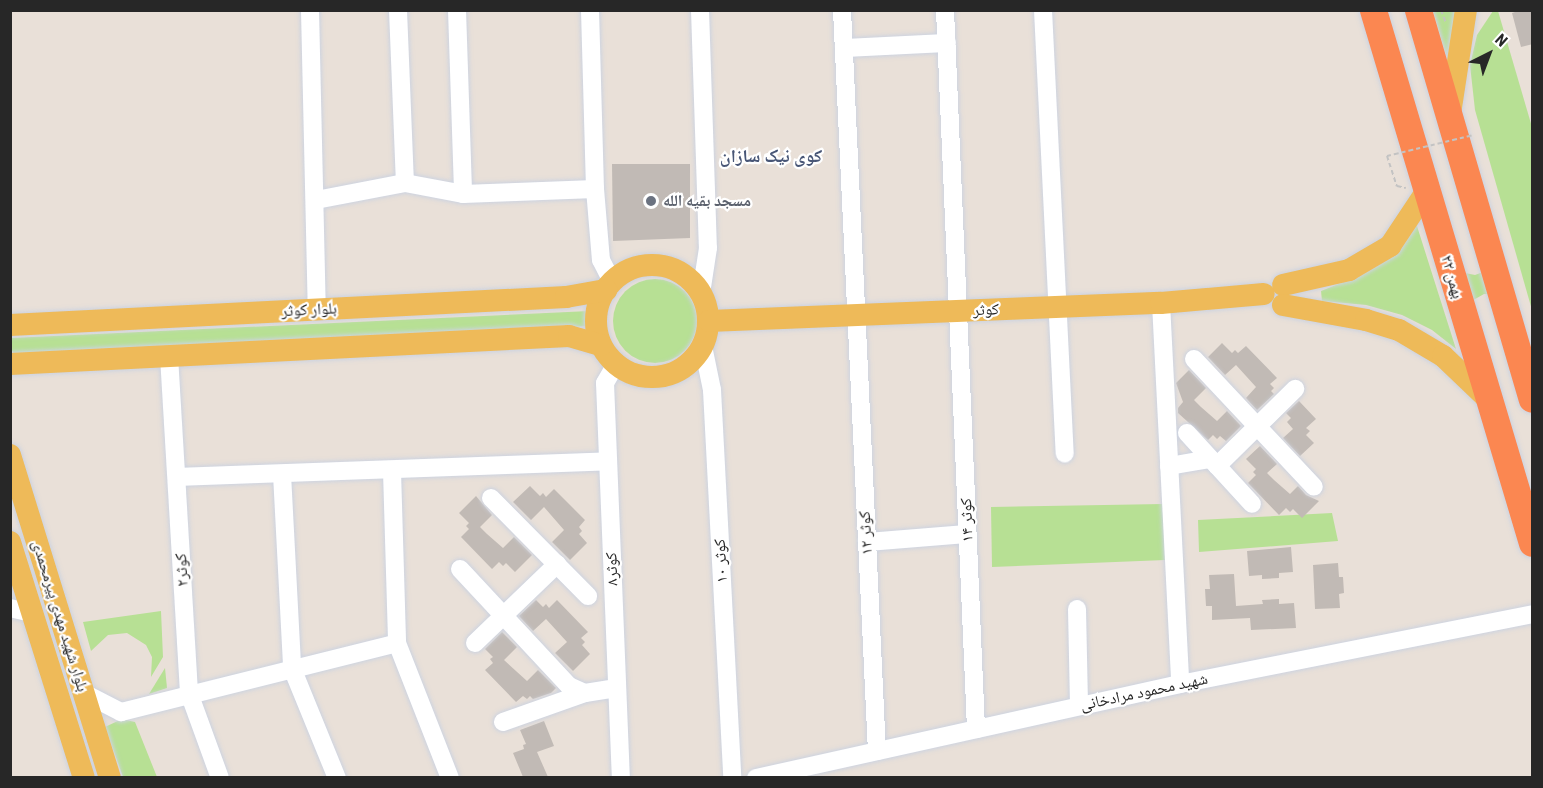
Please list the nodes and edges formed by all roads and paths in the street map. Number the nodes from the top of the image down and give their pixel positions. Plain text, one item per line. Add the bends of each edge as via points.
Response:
1 (310, 10) edge
2 (398, 10) edge
3 (457, 10) edge
4 (590, 10) edge
5 (700, 10) edge
6 (842, 10) edge
7 (945, 10) edge
8 (1043, 10) edge
9 (1372, 10) edge
10 (1418, 10) edge
11 (1466, 10) edge
12 (947, 43) junction
13 (844, 48) junction
14 (1449, 118) junction
15 (1473, 135) dead end
16 (405, 183) junction
17 (1397, 186) dead end
18 (595, 189) junction
19 (1426, 192) junction
20 (463, 194) junction
21 (316, 200) junction
22 (1487, 245) junction
23 (1447, 258) junction
24 (609, 286) junction
25 (701, 294) junction
26 (1277, 295) junction
27 (1161, 303) junction
28 (1060, 307) junction
29 (317, 310) junction
30 (958, 311) junction
31 (855, 315) junction
32 (1508, 315) junction
33 (709, 321) junction
34 (10, 325) edge
35 (1467, 328) junction
36 (601, 345) junction
37 (703, 346) junction
38 (169, 356) junction
39 (1194, 359) dead end
40 (12, 362) edge
41 (616, 364) junction
42 (1295, 389) dead end
43 (1533, 399) edge
44 (1489, 400) junction
45 (1258, 426) junction
46 (1187, 433) dead end
47 (1065, 453) dead end
48 (10, 455) edge
49 (608, 461) junction
50 (1213, 462) junction
51 (1169, 466) junction
52 (392, 471) junction
53 (282, 474) junction
54 (178, 477) junction
55 (1314, 487) dead end
56 (491, 498) dead end
57 (1252, 504) dead end
58 (967, 534) junction
59 (10, 542) edge
60 (867, 542) junction
61 (1533, 543) edge
62 (557, 564) junction
63 (460, 569) dead end
64 (588, 596) dead end
65 (1077, 609) dead end
66 (21, 610) edge
67 (1533, 614) edge
68 (503, 615) junction
69 (397, 643) junction
70 (475, 643) dead end
71 (292, 668) junction
72 (1180, 684) junction
73 (617, 688) junction
74 (84, 693) junction
75 (189, 693) junction
76 (585, 693) junction
77 (1079, 706) junction
78 (503, 722) dead end
79 (976, 729) junction
80 (877, 751) junction
81 (84, 777) edge
82 (110, 777) edge
83 (220, 777) edge
84 (337, 777) edge
85 (450, 777) edge
86 (621, 777) edge
87 (732, 777) edge
88 (756, 777) edge

1 - 21 street
2 - 16 street
3 - 20 street
4 - 18 street
5 - 25 street via 708,248
6 - 13 street, کوثر ۱۲
7 - 12 street, کوثر ۱۴
8 - 28 street
9 - 19 highway, ۲۲ بهمن
10 - 14 highway
11 - 14 main road
12 - 13 street
12 - 30 street, کوثر ۱۴
13 - 31 street, کوثر ۱۲
14 - 22 highway
15 - 17 path, bridge via 1387,156
16 - 20 street
16 - 21 street
18 - 20 street
18 - 24 street via 601,260
19 - 23 highway, ۲۲ بهمن
19 - 26 main road via 1390,246 1349,270
21 - 29 street
22 - 23 highway via 1472,261
22 - 32 highway
23 - 35 highway, ۲۲ بهمن
24 - 25 main road via 637,267 652,265 681,273
24 - 29 main road, بلوار کوثر via 566,297
24 - 36 main road via 596,317
25 - 33 main road
26 - 27 main road, کوثر
26 - 44 main road via 1399,330 1443,356
27 - 28 main road, کوثر
27 - 51 street
28 - 30 main road, کوثر
28 - 47 street
29 - 34 main road, بلوار کوثر
30 - 31 main road, کوثر
30 - 58 street, کوثر ۱۴
31 - 33 main road, کوثر
31 - 60 street, کوثر ۱۲
32 - 35 highway via 1501,310 1485,309 1472,318
32 - 43 highway
33 - 37 main road
35 - 44 highway, ۲۲ بهمن
36 - 38 main road via 568,336
36 - 41 main road
37 - 41 main road via 684,368 657,377 635,374
37 - 87 street, کوثر ۱۰ via 712,390
38 - 40 main road
38 - 54 street, کوثر۲
39 - 45 street
41 - 49 street, کوثر۸ via 605,383
42 - 45 street
44 - 61 highway, ۲۲ بهمن
45 - 50 street
45 - 55 street
46 - 50 street
48 - 74 main road, بلوار شهید مهدی پیرمحمدی
49 - 52 street
49 - 73 street, کوثر۸
50 - 51 street
50 - 57 street
51 - 72 street
52 - 53 street
52 - 69 street
53 - 54 street
53 - 71 street
54 - 75 street, کوثر۲
56 - 62 street
58 - 60 street
58 - 79 street, کوثر ۱۴
59 - 66 main road, بلوار شهید مهدی پیرمحمدی
60 - 80 street, کوثر ۱۲
62 - 64 street
62 - 68 street
63 - 68 street
65 - 77 street
66 - 81 main road, بلوار شهید مهدی پیرمحمدی
67 - 72 street, شهید محمود مرادخانی
68 - 70 street
68 - 76 street via 569,686
69 - 71 street
69 - 85 street
71 - 75 street
71 - 84 street
72 - 77 street, شهید محمود مرادخانی
73 - 76 street
73 - 86 street, کوثر۸
74 - 75 street via 121,712
74 - 82 main road, بلوار شهید مهدی پیرمحمدی
75 - 83 street, کوثر۲
76 - 78 street
77 - 79 street, شهید محمود مرادخانی
79 - 80 street, شهید محمود مرادخانی
80 - 88 street, شهید محمود مرادخانی

